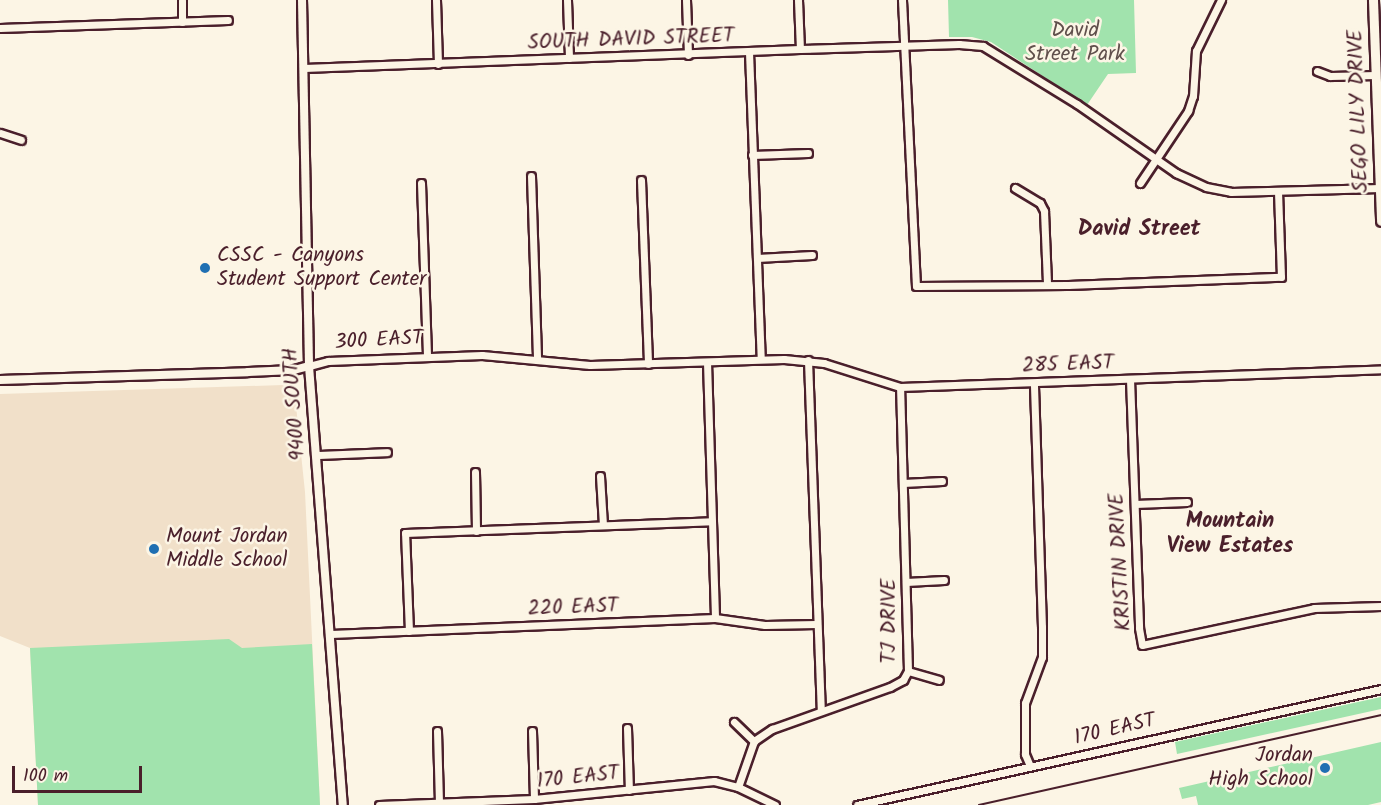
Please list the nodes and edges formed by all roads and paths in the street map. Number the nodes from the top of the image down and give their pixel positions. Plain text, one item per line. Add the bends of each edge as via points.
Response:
1 (182, 0) edge
2 (302, 0) edge
3 (436, 0) edge
4 (567, 0) edge
5 (686, 0) edge
6 (798, 0) edge
7 (902, 0) edge
8 (1221, 0) edge
9 (1373, 0) edge
10 (228, 20) dead end
11 (1377, 21) edge
12 (182, 22) junction
13 (0, 28) edge
14 (904, 46) junction
15 (800, 49) junction
16 (749, 52) junction
17 (688, 55) junction
18 (569, 58) junction
19 (438, 64) junction
20 (304, 68) junction
21 (1317, 71) dead end
22 (1376, 75) junction
23 (1379, 132) edge
24 (0, 133) edge
25 (21, 140) dead end
26 (808, 153) dead end
27 (753, 154) junction
28 (1156, 159) junction
29 (531, 176) dead end
30 (641, 180) dead end
31 (422, 183) dead end
32 (1140, 183) dead end
33 (1015, 188) dead end
34 (1380, 188) edge
35 (1278, 191) junction
36 (1381, 221) edge
37 (812, 255) dead end
38 (757, 258) junction
39 (1047, 283) junction
40 (427, 356) junction
41 (760, 359) junction
42 (537, 360) junction
43 (808, 360) junction
44 (707, 362) junction
45 (648, 364) junction
46 (309, 366) junction
47 (1381, 369) edge
48 (1130, 379) junction
49 (0, 380) edge
50 (1034, 383) junction
51 (900, 387) junction
52 (387, 452) dead end
53 (316, 456) junction
54 (475, 472) dead end
55 (600, 476) dead end
56 (942, 481) dead end
57 (903, 483) junction
58 (1187, 502) dead end
59 (1135, 504) junction
60 (712, 521) junction
61 (603, 525) junction
62 (476, 531) junction
63 (944, 580) dead end
64 (906, 582) junction
65 (1381, 606) edge
66 (715, 618) junction
67 (816, 624) junction
68 (410, 631) junction
69 (331, 634) junction
70 (908, 671) junction
71 (939, 680) dead end
72 (1381, 689) edge
73 (821, 711) junction
74 (734, 722) dead end
75 (627, 728) dead end
76 (437, 731) dead end
77 (532, 731) dead end
78 (754, 741) junction
79 (1030, 766) junction
80 (738, 787) junction
81 (629, 790) junction
82 (534, 800) junction
83 (439, 803) junction
84 (343, 805) edge
85 (379, 805) edge
86 (775, 805) edge
87 (857, 805) edge

1 - 12 street
2 - 20 street, 9400 SOUTH
3 - 19 street
4 - 18 street
5 - 17 street
6 - 15 street
7 - 14 street
8 - 28 street via 1196,51 1188,111
9 - 11 main road, SEGO LILY DRIVE
10 - 12 street
11 - 22 main road, SEGO LILY DRIVE
12 - 13 street
14 - 15 street, SOUTH DAVID STREET
14 - 28 street, SOUTH DAVID STREET via 983,46
14 - 39 street via 916,286
15 - 16 street, SOUTH DAVID STREET
16 - 17 street, SOUTH DAVID STREET
16 - 27 street
17 - 18 street, SOUTH DAVID STREET
18 - 19 street, SOUTH DAVID STREET
19 - 20 street, SOUTH DAVID STREET
20 - 46 street, 9400 SOUTH
21 - 22 street via 1330,76
22 - 23 main road, SEGO LILY DRIVE
23 - 34 main road, SEGO LILY DRIVE
24 - 25 street
26 - 27 street
27 - 38 street
28 - 32 street
28 - 35 street, SOUTH DAVID STREET via 1176,173 1219,191
29 - 42 street
30 - 45 street
31 - 40 street
33 - 39 street via 1040,203 1044,211
34 - 35 street
34 - 36 main road, SEGO LILY DRIVE
35 - 39 street via 1281,277
37 - 38 street
38 - 41 street
40 - 42 street, 300 EAST
40 - 46 street, 300 EAST
41 - 43 street, 285 EAST
41 - 44 street, 300 EAST
42 - 45 street, 300 EAST via 590,365
43 - 51 street, 285 EAST
43 - 67 street
44 - 45 street, 300 EAST
44 - 60 street
46 - 49 street, 300 EAST via 260,372
46 - 53 street, 9400 SOUTH
47 - 48 street, 285 EAST
48 - 50 street, 285 EAST
48 - 59 street, KRISTIN DRIVE
50 - 51 street, 285 EAST
50 - 79 street via 1042,657 1025,703 1026,754
51 - 57 street, TJ DRIVE
52 - 53 street
53 - 69 street, 9400 SOUTH
54 - 62 street
55 - 61 street
56 - 57 street
57 - 64 street, TJ DRIVE
58 - 59 street
59 - 65 street, KRISTIN DRIVE via 1142,645 1314,608
60 - 61 street
60 - 66 street
61 - 62 street
62 - 68 street via 405,533
63 - 64 street
64 - 70 street, TJ DRIVE
66 - 67 street, 220 EAST via 765,625
66 - 68 street, 220 EAST
67 - 73 street
68 - 69 street, 220 EAST
69 - 84 street, 9400 SOUTH
70 - 71 street
70 - 73 street, TJ DRIVE via 903,680 890,687
72 - 79 street, 170 EAST
73 - 78 street, TJ DRIVE via 772,729
74 - 78 street
75 - 81 street
76 - 83 street
77 - 82 street
78 - 80 street
79 - 87 street, 170 EAST
80 - 81 street, 170 EAST via 714,781
80 - 86 street, 170 EAST
81 - 82 street, 170 EAST
82 - 83 street, 170 EAST
83 - 85 street, 170 EAST

